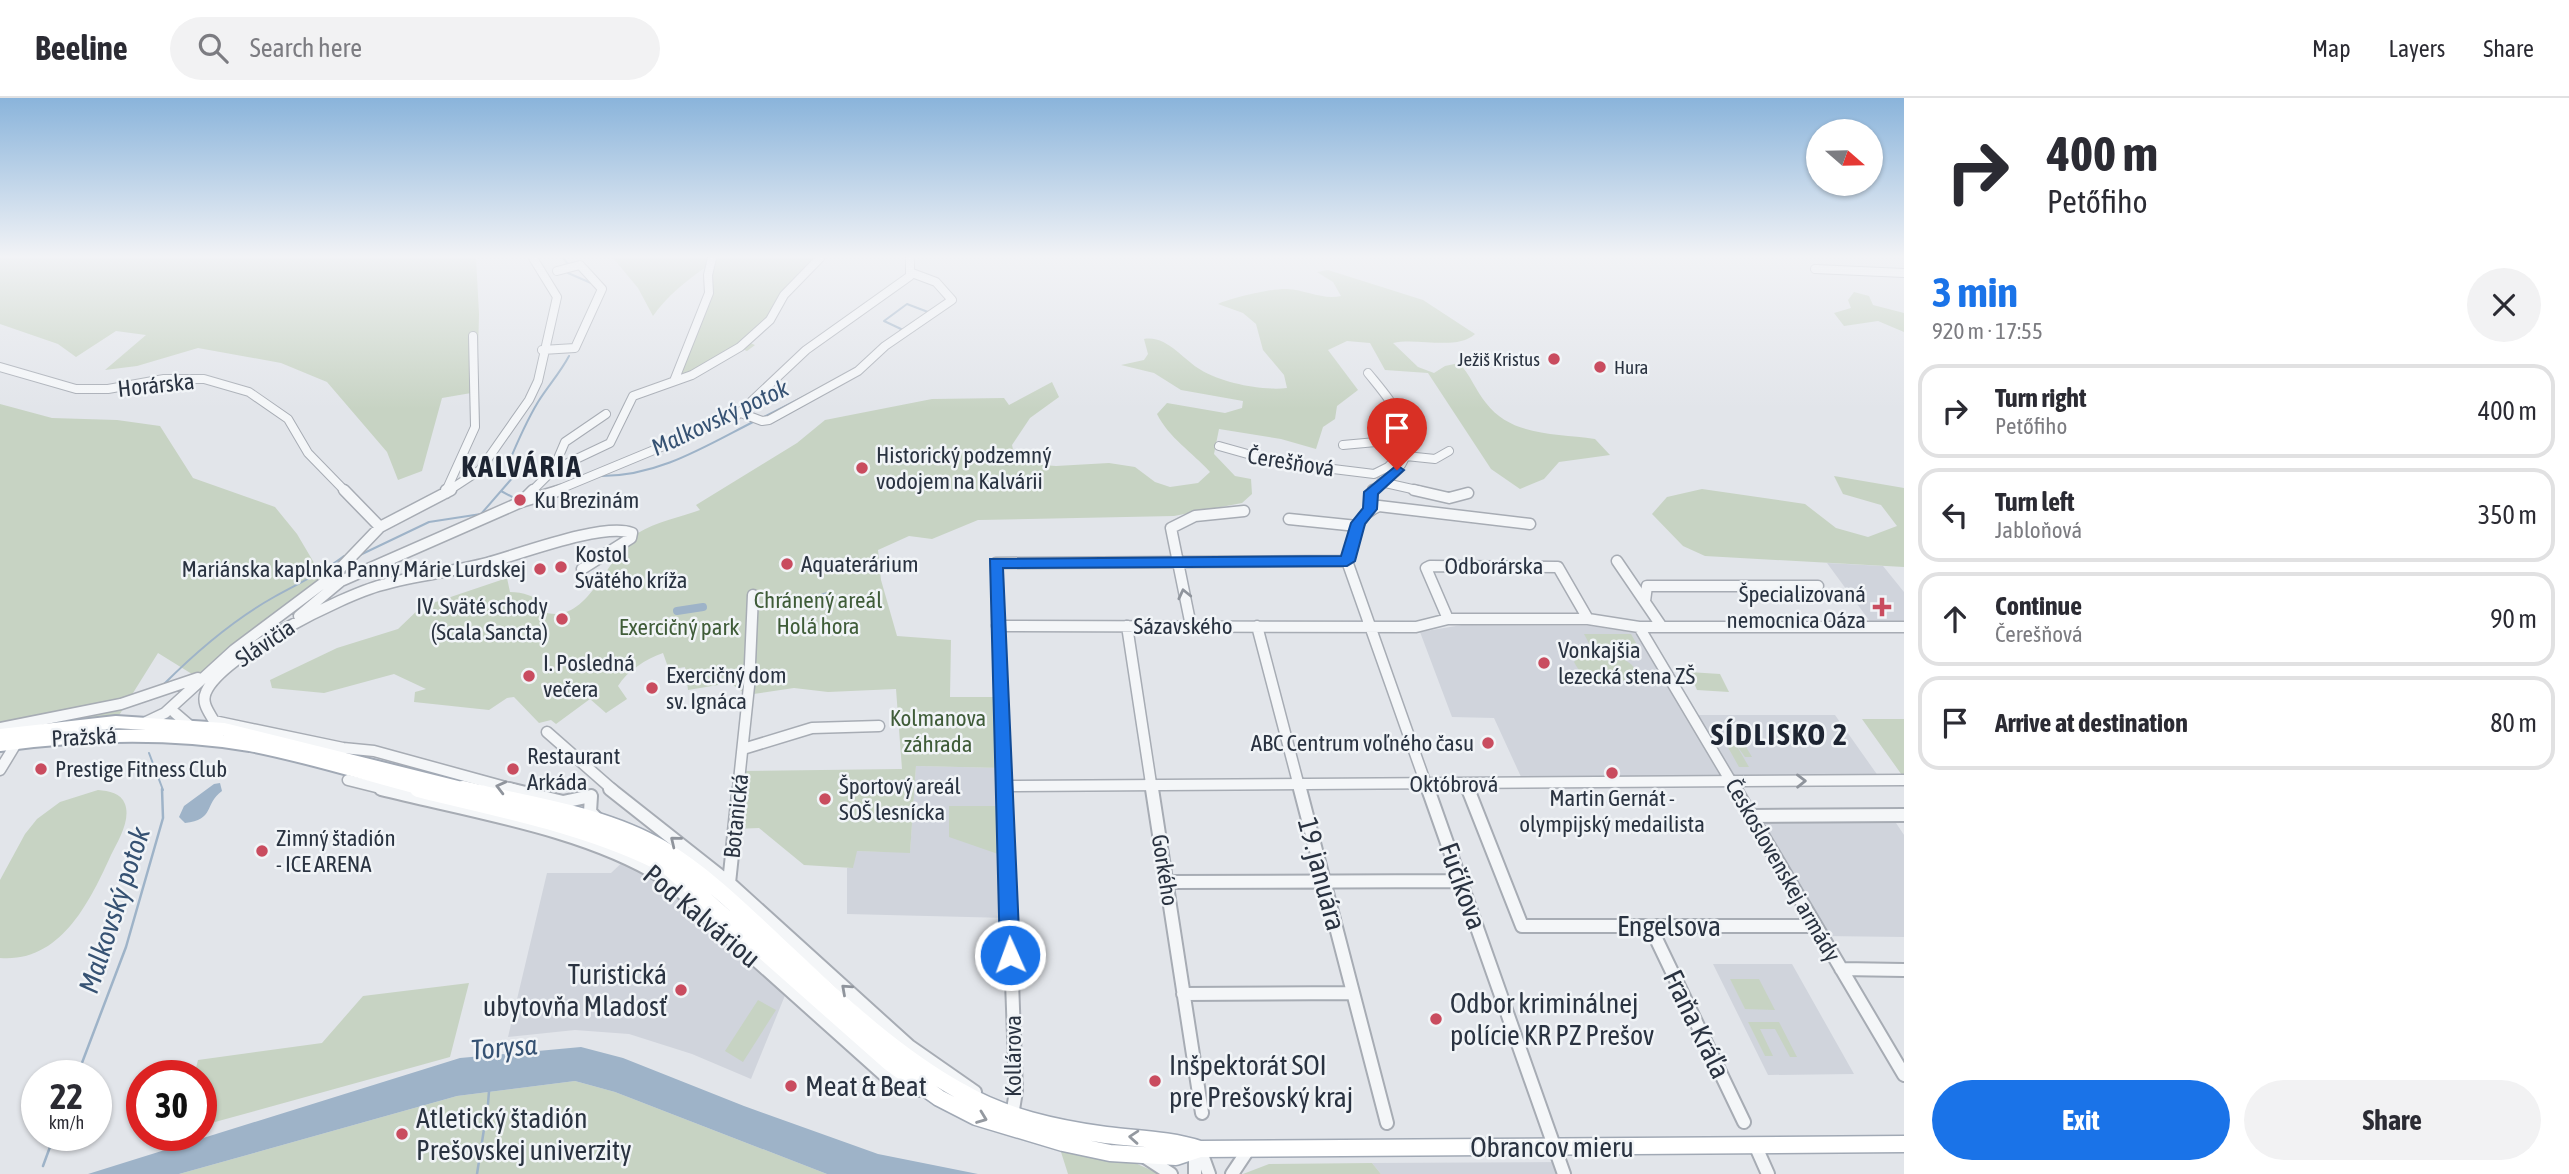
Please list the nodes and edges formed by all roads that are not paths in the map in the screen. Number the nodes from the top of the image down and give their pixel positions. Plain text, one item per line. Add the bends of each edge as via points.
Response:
1 (552, 308) edge
2 (593, 308) edge
3 (698, 308) edge
4 (702, 308) edge
5 (777, 308) edge
6 (864, 308) edge
7 (940, 308) edge
8 (472, 336) dead end
9 (542, 350) junction
10 (0, 367) edge
11 (1368, 373) dead end
12 (670, 382) junction
13 (741, 413) junction
14 (606, 414) dead end
15 (1342, 445) dead end
16 (1219, 446) dead end
17 (1449, 451) dead end
18 (1404, 456) junction
19 (553, 470) junction
20 (1381, 482) junction
21 (446, 493) junction
22 (1468, 493) dead end
23 (524, 498) junction
24 (1373, 506) junction
25 (1244, 511) dead end
26 (1289, 519) dead end
27 (391, 520) dead end
28 (376, 524) junction
29 (1530, 524) dead end
30 (1357, 526) junction
31 (1176, 561) junction
32 (1347, 561) junction
33 (1617, 561) dead end
34 (582, 569) dead end
35 (338, 578) junction
36 (1818, 586) dead end
37 (753, 595) dead end
38 (1645, 601) junction
39 (1448, 619) junction
40 (1587, 619) junction
41 (294, 621) junction
42 (997, 626) junction
43 (1127, 626) junction
44 (1191, 626) junction
45 (1257, 626) junction
46 (1370, 626) junction
47 (1662, 626) junction
48 (1639, 627) junction
49 (1904, 627) edge
50 (202, 677) junction
51 (215, 678) junction
52 (179, 685) junction
53 (172, 714) junction
54 (878, 726) dead end
55 (0, 728) edge
56 (547, 732) dead end
57 (0, 735) edge
58 (17, 742) junction
59 (0, 745) edge
60 (743, 749) junction
61 (0, 770) edge
62 (348, 780) dead end
63 (1898, 780) edge
64 (601, 781) junction
65 (1733, 783) junction
66 (1426, 784) junction
67 (1152, 785) junction
68 (1299, 785) junction
69 (1466, 785) junction
70 (1004, 786) junction
71 (591, 796) junction
72 (1904, 815) edge
73 (1752, 816) junction
74 (575, 822) junction
75 (607, 825) junction
76 (1461, 881) junction
77 (1167, 882) junction
78 (1324, 882) junction
79 (729, 883) junction
80 (1650, 926) junction
81 (1816, 926) junction
82 (1841, 969) junction
83 (1904, 970) edge
84 (1353, 993) junction
85 (1184, 994) junction
86 (1904, 1075) edge
87 (939, 1098) junction
88 (1202, 1113) dead end
89 (1006, 1116) junction
90 (1744, 1122) dead end
91 (1387, 1123) dead end
92 (1904, 1144) edge
93 (1555, 1145) junction
94 (1756, 1147) junction
95 (1200, 1149) junction
96 (1248, 1150) junction
97 (1142, 1155) junction
98 (1171, 1174) edge
99 (1195, 1174) edge
100 (1209, 1174) edge
101 (1232, 1174) edge
102 (1564, 1174) edge
103 (1768, 1174) edge

1 - 9 street
2 - 9 street via 575,348
3 - 12 street
4 - 12 street
5 - 12 street via 740,347
6 - 13 street via 806,350
7 - 13 street via 858,371 769,420
8 - 21 street via 477,350 477,429 446,481
9 - 21 street via 538,381 529,400 480,470
10 - 28 street, Horárska via 76,389 204,379 249,392 288,419 308,453
11 - 18 street via 1401,420 1409,440
12 - 19 street via 634,396 606,447
13 - 23 street via 598,476
14 - 19 street via 565,442
15 - 18 street, Čerešňová via 1398,440 1405,447
16 - 18 street, Čerešňová via 1275,463 1374,474
17 - 18 street via 1435,459
18 - 20 street via 1397,470
19 - 23 street
20 - 22 street via 1449,498
20 - 24 street via 1371,492
21 - 28 street
23 - 35 street
24 - 29 street
24 - 30 street
25 - 31 street via 1213,513 1174,524
26 - 30 street
27 - 28 street
28 - 35 street
30 - 32 street
31 - 32 street
31 - 42 street, Kollárova via 996,563
44 -> 31 street
32 - 46 street, Fučíkova
33 - 38 street
34 - 41 street, Slávičia via 632,533 538,544 487,563 380,585
35 - 41 street
35 - 50 street
36 - 38 street via 1647,586
37 - 60 street, Botanická
38 - 47 street
39 - 40 street
39 - 40 street, Odborárska via 1426,568 1430,566 1558,567
39 - 46 street via 1416,627
40 - 48 street
41 - 51 street, Slávičia
42 - 43 street, Sázavského
42 - 70 street, Kollárova
43 - 44 street, Sázavského
43 - 67 street, Gorkého
44 - 45 street, Sázavského
45 - 46 street, Sázavského
45 - 68 street, 19. januára
46 - 66 street, Fučíkova
47 - 48 street
47 - 49 street
48 - 65 street, Československej armády
50 - 51 street, Slávičia
50 - 52 street
50 - 53 street
71 -> 51 street via 563,802 374,751 214,720 204,703
52 - 53 street via 185,690
52 - 55 street via 121,704
53 - 57 main road, Pražská via 144,722
53 - 58 main road, Pražská via 121,734
53 - 74 main road, Pod Kalváriou via 253,746
53 - 74 main road, Pod Kalváriou via 189,725 260,736
54 - 60 street, Botanická via 812,727
56 - 64 street, Pod Kalváriou
58 - 59 main road, Pražská
58 - 61 street
60 - 79 street, Botanická
62 - 87 street, Pod Kalváriou via 553,832 631,859 680,891 723,935 888,1078
65 -> 63 street, Októbrová
64 - 71 street
79 -> 64 street, Pod Kalváriou
65 - 69 street, Októbrová
65 - 73 street, Československej armády
66 - 68 street, Októbrová
66 - 69 street, Októbrová
66 - 76 street, Fučíkova
67 - 68 street, Októbrová
67 - 70 street, Októbrová
67 - 77 street, Gorkého
68 - 78 street, 19. januára
69 - 80 street, Engelsova via 1522,926
70 - 89 street, Kollárova via 1016,1091
71 - 74 street
71 - 75 street via 590,812
72 - 73 street
73 - 81 street, Československej armády
74 - 75 main road, Pod Kalváriou
74 - 87 main road, Pod Kalváriou via 667,866 890,1063
75 - 89 main road, Pod Kalváriou via 635,835 687,865 905,1056
76 - 78 street
76 - 93 street, Fučíkova
77 - 78 street
77 - 85 street, Gorkého
78 - 84 street, 19. januára
89 -> 79 street, Pod Kalváriou via 909,1046
80 - 81 street, Engelsova
80 - 90 street, Fraňa Kráľa
81 - 82 street, Československej armády
82 - 83 street, Československej armády
82 - 86 street, Československej armády
84 - 85 street
84 - 91 street, 19. januára
85 - 88 street, Gorkého
87 -> 89 main road, Pod Kalváriou via 976,1117
95 -> 89 main road, Pod Kalváriou via 1174,1139 1108,1135
89 - 97 main road, Pod Kalváriou via 1110,1153
92 - 94 main road, Obrancov mieru
93 - 94 main road, Obrancov mieru
93 - 96 main road, Obrancov mieru
93 - 102 street, Fučíkova
94 - 103 street
95 - 96 main road, Obrancov mieru
95 - 97 main road, Pod Kalváriou via 1176,1157
95 - 99 street
95 - 100 street
96 - 101 street
97 - 98 street

